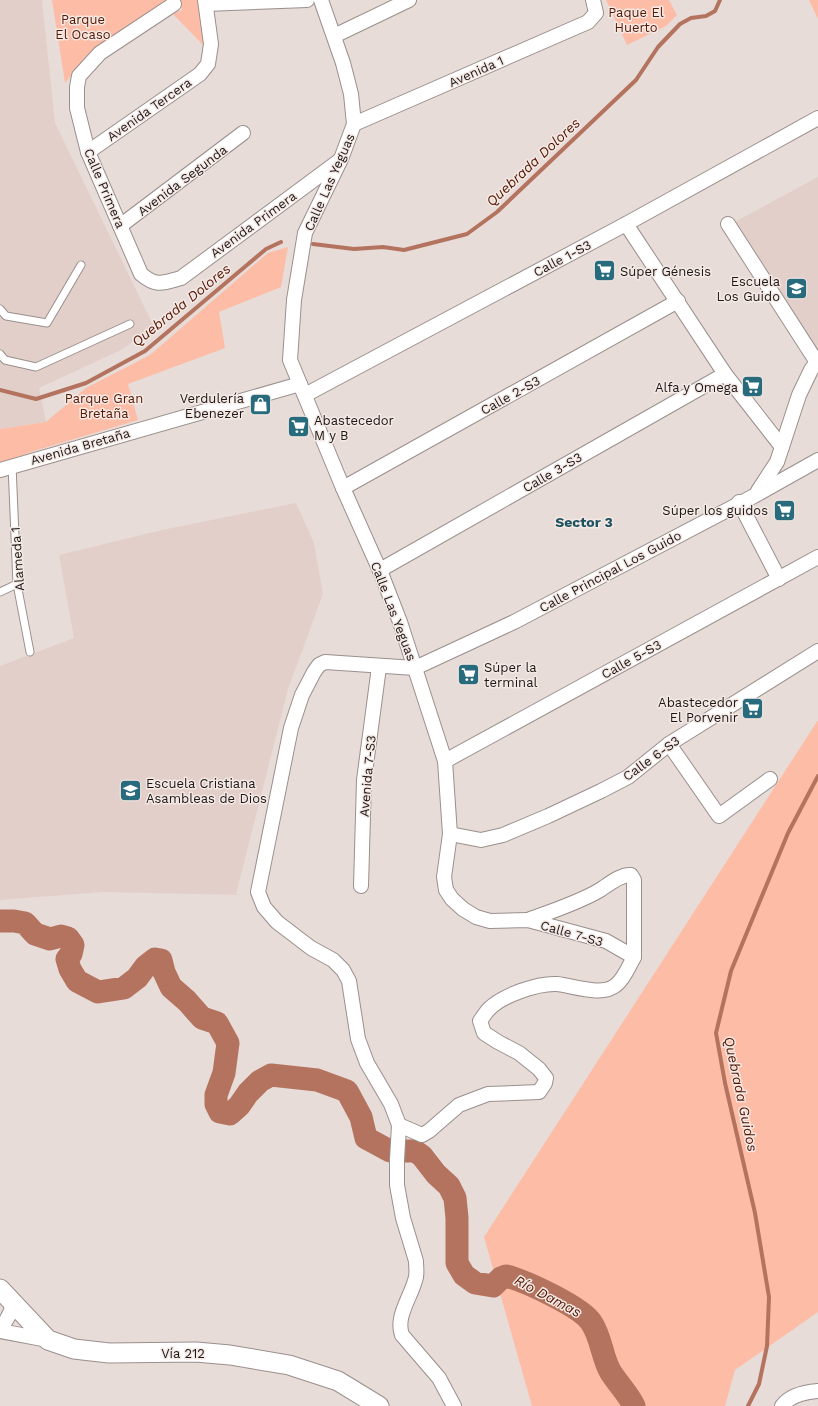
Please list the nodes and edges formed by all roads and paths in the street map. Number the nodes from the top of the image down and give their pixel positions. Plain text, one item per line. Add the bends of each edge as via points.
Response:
1 (307, 0) edge
2 (321, 0) edge
3 (409, 0) edge
4 (206, 2) edge
5 (174, 4) dead end
6 (595, 7) edge
7 (334, 36) junction
8 (818, 118) edge
9 (354, 124) junction
10 (243, 133) dead end
11 (88, 152) junction
12 (341, 159) junction
13 (626, 224) junction
14 (728, 224) dead end
15 (120, 226) junction
16 (81, 265) dead end
17 (162, 284) joint
18 (678, 301) junction
19 (0, 309) edge
20 (130, 324) dead end
21 (0, 354) edge
22 (817, 360) edge
23 (726, 374) junction
24 (302, 390) junction
25 (782, 447) junction
26 (818, 460) edge
27 (6, 467) edge
28 (343, 488) junction
29 (754, 496) junction
30 (739, 502) junction
31 (818, 557) edge
32 (380, 570) junction
33 (779, 579) junction
34 (17, 584) junction
35 (0, 592) edge
36 (818, 651) edge
37 (30, 652) dead end
38 (379, 667) junction
39 (415, 668) junction
40 (669, 744) junction
41 (445, 761) junction
42 (770, 779) dead end
43 (450, 834) junction
44 (361, 886) dead end
45 (528, 920) junction
46 (634, 957) junction
47 (399, 1125) junction
48 (0, 1289) edge
49 (13, 1303) junction
50 (0, 1328) edge
51 (0, 1331) edge
52 (48, 1340) junction
53 (818, 1391) edge
54 (379, 1406) edge
55 (454, 1406) edge
56 (782, 1406) edge

1 - 4 street
2 - 7 street, Calle Las Yeguas
3 - 7 street
4 - 11 street, Avenida Tercera via 211,44 208,64 200,74
5 - 11 street, Calle Primera via 100,53 79,76 77,108
6 - 9 street, Avenida 1 via 588,22
7 - 9 street, Calle Las Yeguas via 351,94
8 - 13 street, Calle 1-S3
9 - 12 street, Calle Las Yeguas
10 - 15 street, Avenida Segunda
11 - 15 street, Calle Primera
12 - 17 street, Avenida Primera via 181,278
12 - 24 street, Calle Las Yeguas via 305,233 294,300 290,360
13 - 18 street
13 - 24 street, Calle 1-S3
14 - 22 street
15 - 17 street, Calle Primera via 141,274 150,281
16 - 19 lane via 47,323 6,316
18 - 23 street
18 - 28 street, Calle 2-S3
20 - 21 lane via 36,367 5,360
22 - 25 street via 798,395
23 - 25 street
23 - 32 street, Calle 3-S3
24 - 27 street, Avenida Bretaña
24 - 28 street, Calle Las Yeguas
25 - 29 street via 771,473
26 - 29 street, Calle Principal Los Guido
27 - 34 lane, Alameda 1
28 - 32 street, Calle Las Yeguas
29 - 30 street, Calle Principal Los Guido
30 - 33 street
30 - 39 street, Calle Principal Los Guido via 514,622
31 - 33 street, Calle 5-S3
32 - 39 street, Calle Las Yeguas
33 - 41 street, Calle 5-S3
34 - 35 lane
34 - 37 lane, Alameda 1
36 - 40 street, Calle 6-S3
38 - 39 street, Calle Las Yeguas
38 - 44 street, Avenida 7-S3 via 364,780
38 - 47 street, Calle Las Yeguas via 325,662 314,672 302,695 291,728 258,892 264,907 277,922 310,948 333,960 343,970 349,981 358,1039 367,1063 391,1104
39 - 41 street, Calle 7-S3
40 - 42 street via 719,816
40 - 43 street, Calle 6-S3 via 628,777 503,835 481,840
41 - 43 street, Calle 7-S3
43 - 45 street, Calle 7-S3 via 444,877 446,890 452,899 476,917 490,921
45 - 46 street, Calle 7-S3 via 606,941
45 - 46 street via 569,906 620,878 631,875 634,880
46 - 47 street via 617,985 608,990 556,984 537,986 508,997 489,1009 480,1021 484,1033 540,1068 546,1078 544,1087 539,1092 488,1094 459,1105 422,1134
47 - 55 street, Calle Las Yeguas via 397,1185 403,1218 416,1261 416,1276 399,1328 402,1335 439,1378
48 - 49 main road, Vía 212
49 - 50 street via 6,1323
49 - 52 main road, Vía 212
51 - 52 street
52 - 54 main road, Vía 212 via 74,1349 109,1353 196,1352 230,1355 289,1366 338,1381
53 - 56 street via 802,1393

